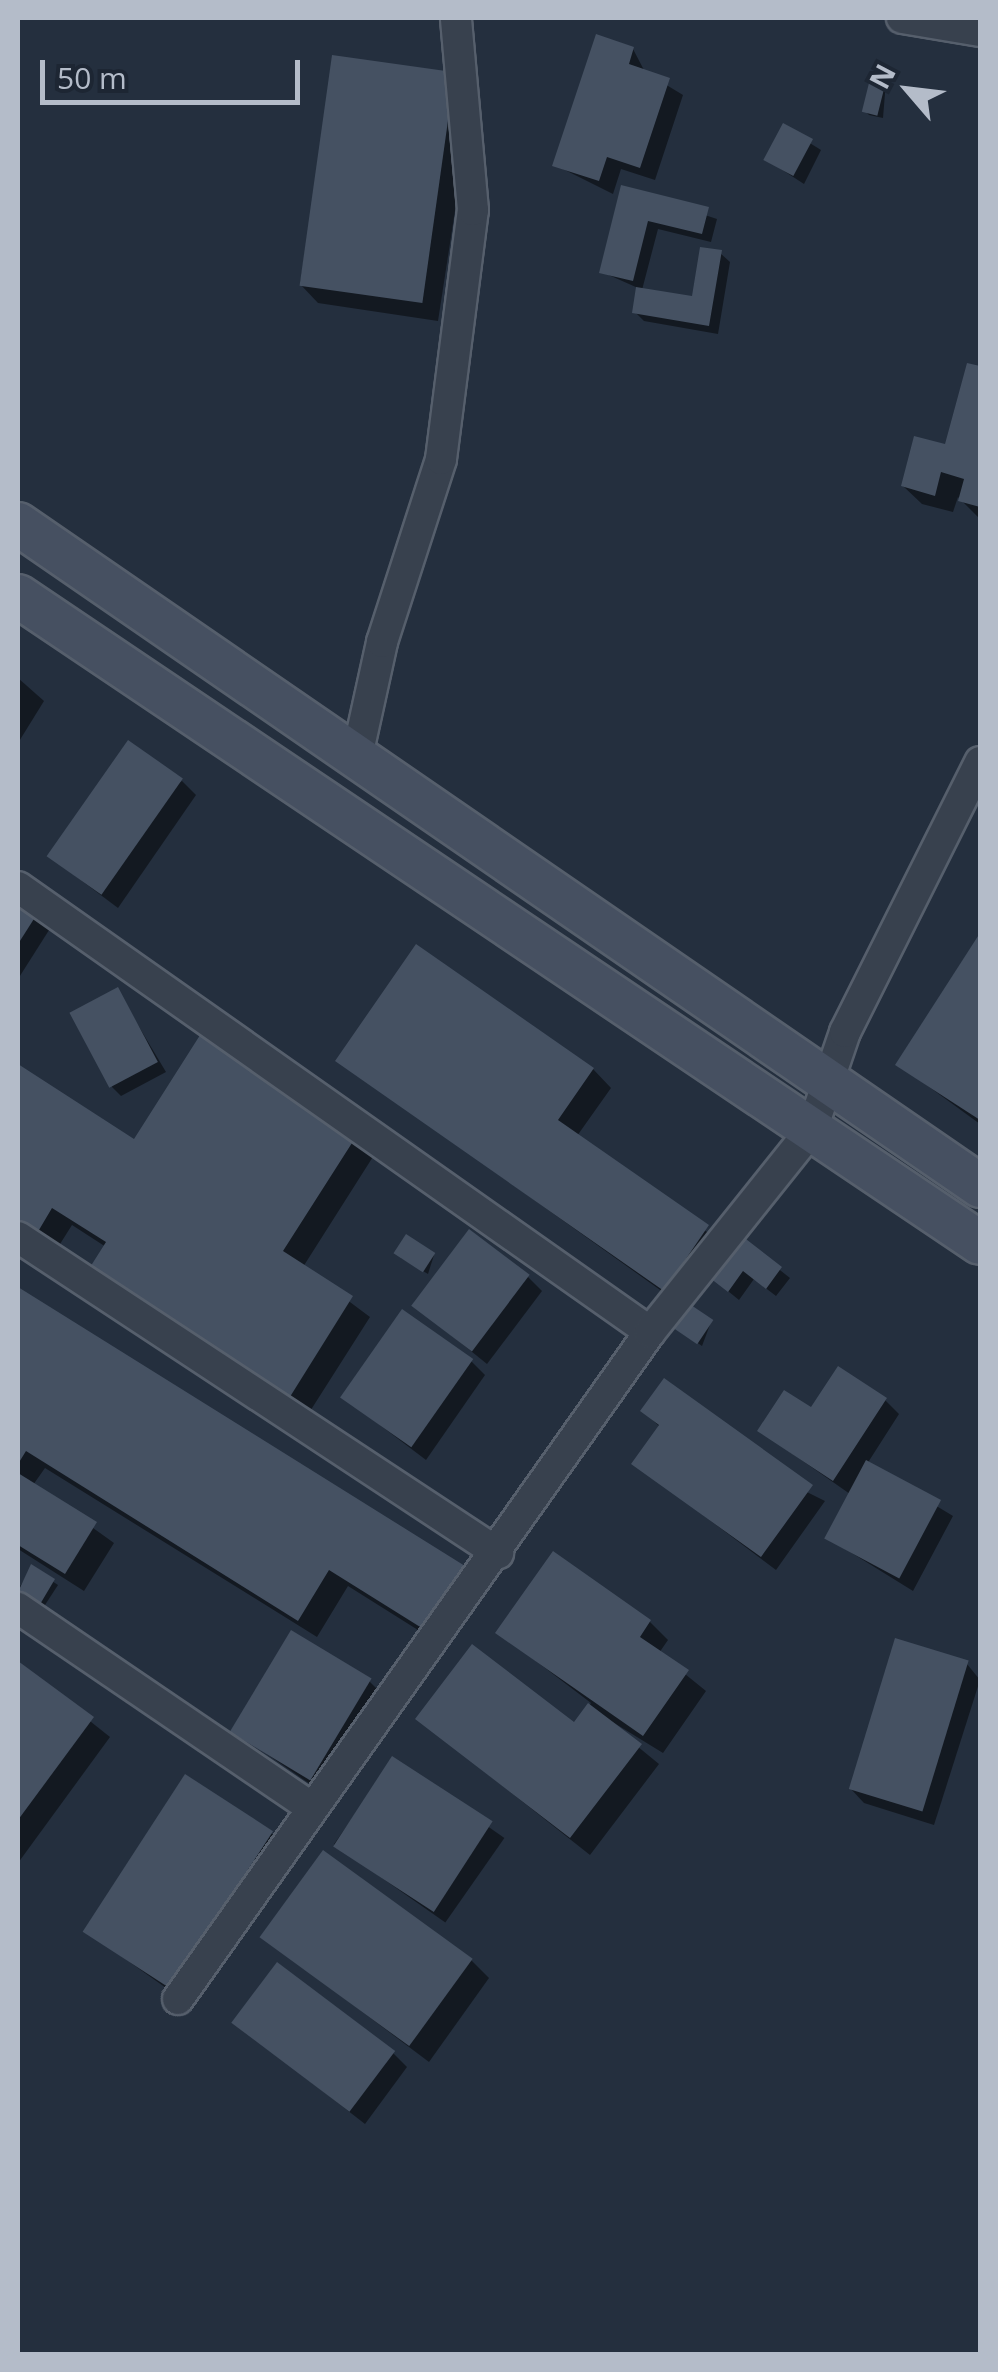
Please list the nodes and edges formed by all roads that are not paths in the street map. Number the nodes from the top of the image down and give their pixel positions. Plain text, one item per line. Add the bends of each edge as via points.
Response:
1 (456, 18) edge
2 (902, 18) edge
3 (980, 31) edge
4 (18, 524) edge
5 (18, 596) edge
6 (357, 756) junction
7 (980, 762) edge
8 (334, 808) junction
9 (18, 888) edge
10 (834, 1082) junction
11 (812, 1129) junction
12 (980, 1186) edge
13 (18, 1237) edge
14 (980, 1243) edge
15 (650, 1332) junction
16 (498, 1553) junction
17 (18, 1608) edge
18 (309, 1806) junction
19 (178, 1998) dead end

1 - 6 street via 472,210 441,460 382,642
2 - 3 street
4 - 6 main road
5 - 8 main road
6 - 8 main road
6 - 10 main road
7 - 10 street via 845,1032
8 - 11 main road
9 - 15 street
10 - 11 street
10 - 12 main road
11 - 14 main road
11 - 15 street
13 - 16 street
15 - 16 street
16 - 18 street
17 - 18 street
18 - 19 street

